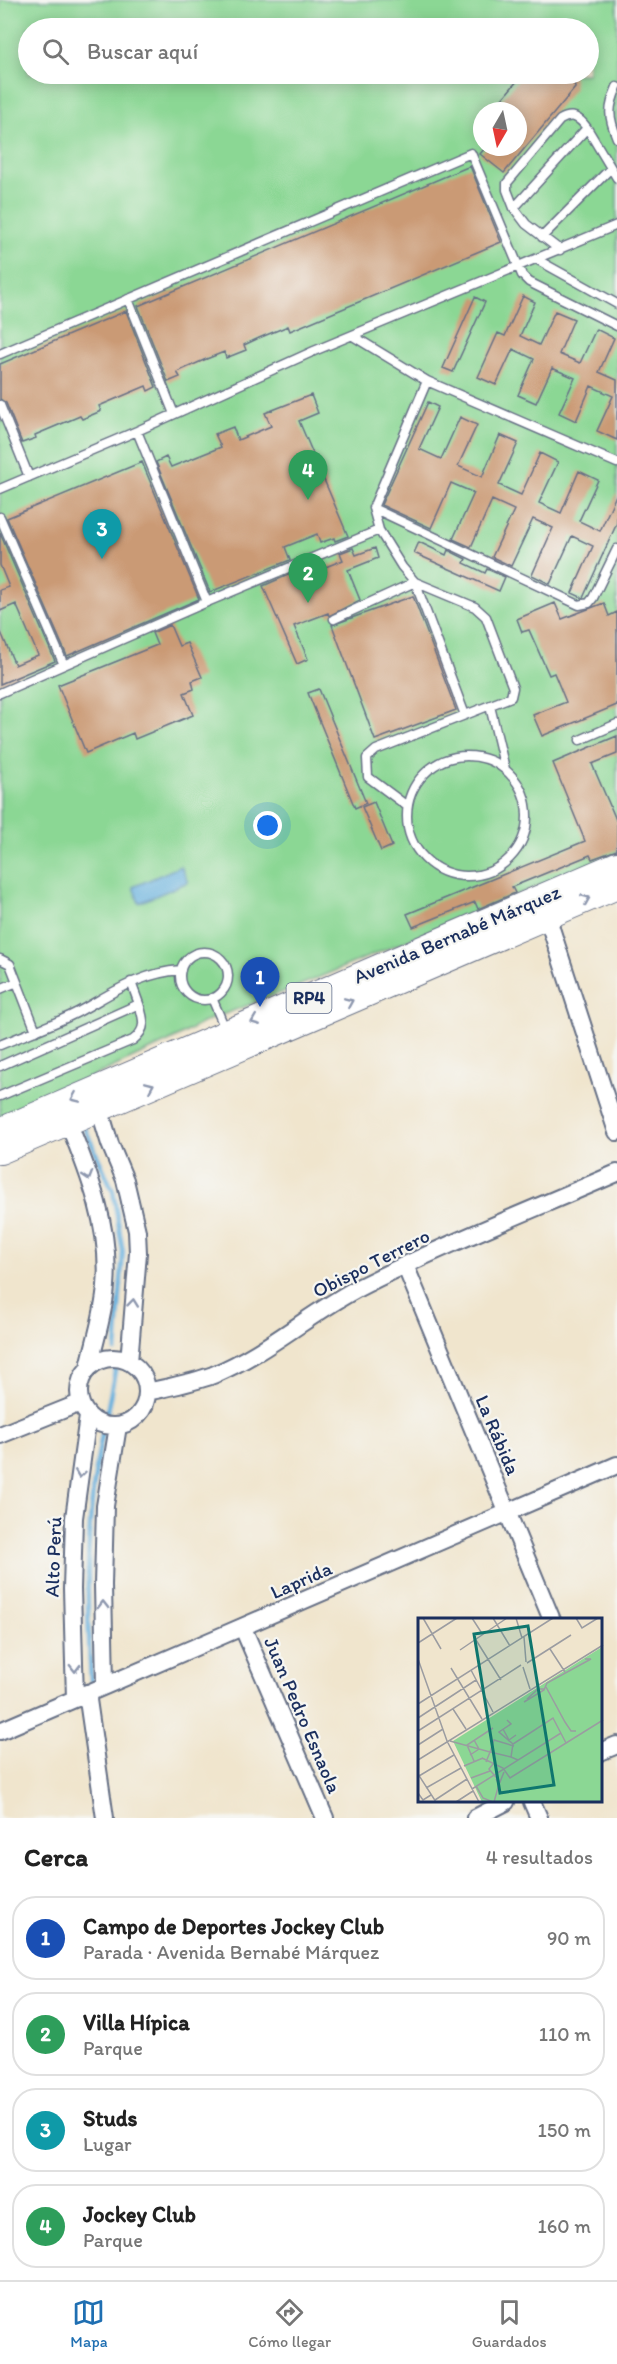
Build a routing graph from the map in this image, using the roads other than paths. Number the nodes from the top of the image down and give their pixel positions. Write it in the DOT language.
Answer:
graph roads {
  1 [pos="617,87"];
  2 [pos="587,128"];
  3 [pos="617,138"];
  4 [pos="611,168"];
  5 [pos="617,178"];
  6 [pos="514,208"];
  7 [pos="617,225"];
  8 [pos="542,237"];
  9 [pos="560,250"];
  10 [pos="536,259"];
  11 [pos="519,266"];
  12 [pos="128,298"];
  13 [pos="617,304"];
  14 [pos="617,326"];
  15 [pos="353,336"];
  16 [pos="0,354"];
  17 [pos="427,381"];
  18 [pos="0,405"];
  19 [pos="174,414"];
  20 [pos="137,431"];
  21 [pos="617,463"];
  22 [pos="29,477"];
  23 [pos="0,489"];
  24 [pos="373,508"];
  25 [pos="0,517"];
  26 [pos="379,530"];
  27 [pos="617,549"];
  28 [pos="415,582"];
  29 [pos="207,602"];
  30 [pos="334,619"];
  31 [pos="64,665"];
  32 [pos="0,693"];
  33 [pos="490,706"];
  34 [pos="465,715"];
  35 [pos="617,724"];
  36 [pos="580,740"];
  37 [pos="505,769"];
  38 [pos="407,806"];
  39 [pos="617,865"];
  40 [pos="617,886"];
  41 [pos="547,916"];
  42 [pos="0,959"];
  43 [pos="181,970"];
  44 [pos="17,982"];
  45 [pos="131,982"];
  46 [pos="0,988"];
  47 [pos="212,998"];
  48 [pos="139,1004"];
  49 [pos="36,1031"];
  50 [pos="230,1042"];
  51 [pos="0,1045"];
  52 [pos="0,1066"];
  53 [pos="0,1096"];
  54 [pos="99,1108"];
  55 [pos="68,1122"];
  56 [pos="0,1131"];
  57 [pos="617,1132"];
  58 [pos="0,1151"];
  59 [pos="617,1173"];
  60 [pos="405,1265"];
  61 [pos="129,1362"];
  62 [pos="89,1367"];
  63 [pos="147,1392"];
  64 [pos="84,1409"];
  65 [pos="118,1426"];
  66 [pos="0,1435"];
  67 [pos="617,1465"];
  68 [pos="507,1513"];
  69 [pos="551,1618"];
  70 [pos="243,1628"];
  71 [pos="105,1685"];
  72 [pos="81,1696"];
  73 [pos="0,1731"];
  74 [pos="504,1803"];
  75 [pos="532,1803"];
  76 [pos="105,1818"];
  77 [pos="325,1818"];
  78 [pos="475,1818"];
  79 [pos="539,1818"];
  1 -- 3 [label="lane"];
  2 -- 4 [label="lane"];
  2 -- 6 [label="lane"];
  2 -- 6 [label="lane"];
  4 -- 5 [label="lane"];
  4 -- 8 [label="lane"];
  6 -- 8 [label="lane"];
  7 -- 9 [label="lane"];
  8 -- 9 [label="lane"];
  9 -- 10 [label="lane"];
  10 -- 11 [label="lane"];
  10 -- 13 [label="lane"];
  11 -- 12 [label="lane"];
  11 -- 14 [label="lane"];
  11 -- 15 [label="lane"];
  12 -- 16 [label="lane"];
  12 -- 19 [label="lane"];
  15 -- 17 [label="lane"];
  15 -- 19 [label="lane"];
  17 -- 21 [label="lane"];
  17 -- 24 [label="lane"];
  18 -- 22 [label="lane"];
  19 -- 20 [label="lane"];
  20 -- 22 [label="lane"];
  20 -- 29 [label="lane"];
  22 -- 23 [label="lane"];
  24 -- 26 [label="lane"];
  24 -- 27 [label="lane"];
  25 -- 31 [label="lane"];
  26 -- 28 [label="lane"];
  26 -- 29 [label="lane"];
  28 -- 30 [label="lane"];
  28 -- 33 [label="lane"];
  28 -- 34 [label="lane"];
  29 -- 31 [label="lane"];
  31 -- 32 [label="lane"];
  33 -- 34 [label="lane"];
  33 -- 37 [label="lane"];
  34 -- 38 [label="lane"];
  35 -- 36 [label="lane"];
  37 -- 38 [label="lane"];
  37 -- 38 [label="lane"];
  39 -- 50 [label="main road, Avenida Bernabé Márquez / RP4, one-way"];
  41 -- 40 [label="main road, Avenida Bernabé Márquez / RP4, one-way"];
  50 -- 41 [label="main road, Avenida Bernabé Márquez / RP4, one-way"];
  41 -- 57 [label="street"];
  42 -- 44 [label="lane"];
  43 -- 45 [label="lane"];
  43 -- 47 [label="lane"];
  43 -- 47 [label="lane"];
  44 -- 46 [label="lane"];
  44 -- 49 [label="lane"];
  45 -- 48 [label="lane"];
  45 -- 49 [label="lane"];
  47 -- 50 [label="lane"];
  48 -- 52 [label="lane"];
  48 -- 53 [label="lane"];
  49 -- 51 [label="lane"];
  54 -- 50 [label="main road, Avenida Bernabé Márquez / RP4, one-way"];
  50 -- 56 [label="main road, Avenida Bernabé Márquez / RP4, one-way"];
  54 -- 55 [label="main road, Avenida Bernabé Márquez / RP4"];
  61 -- 54 [label="street, one-way"];
  55 -- 58 [label="main road, Avenida Bernabé Márquez / RP4"];
  55 -- 62 [label="street, one-way"];
  59 -- 60 [label="street, Obispo Terrero"];
  60 -- 63 [label="street, Obispo Terrero"];
  60 -- 68 [label="street, La Rábida"];
  61 -- 62 [label="street"];
  61 -- 63 [label="street"];
  62 -- 64 [label="street"];
  63 -- 65 [label="street"];
  64 -- 65 [label="street"];
  64 -- 66 [label="street"];
  64 -- 72 [label="street, Alto Perú, one-way"];
  71 -- 65 [label="street, one-way"];
  67 -- 68 [label="street, Laprida"];
  68 -- 69 [label="street, La Rábida"];
  68 -- 70 [label="street, Laprida"];
  70 -- 71 [label="street, Laprida"];
  70 -- 77 [label="street, Juan Pedro Esnaola"];
  71 -- 72 [label="street, Laprida"];
  72 -- 73 [label="street, Laprida"];
  72 -- 76 [label="street, Alto Perú"];
  74 -- 78 [label="street"];
  75 -- 79 [label="street"];
}
